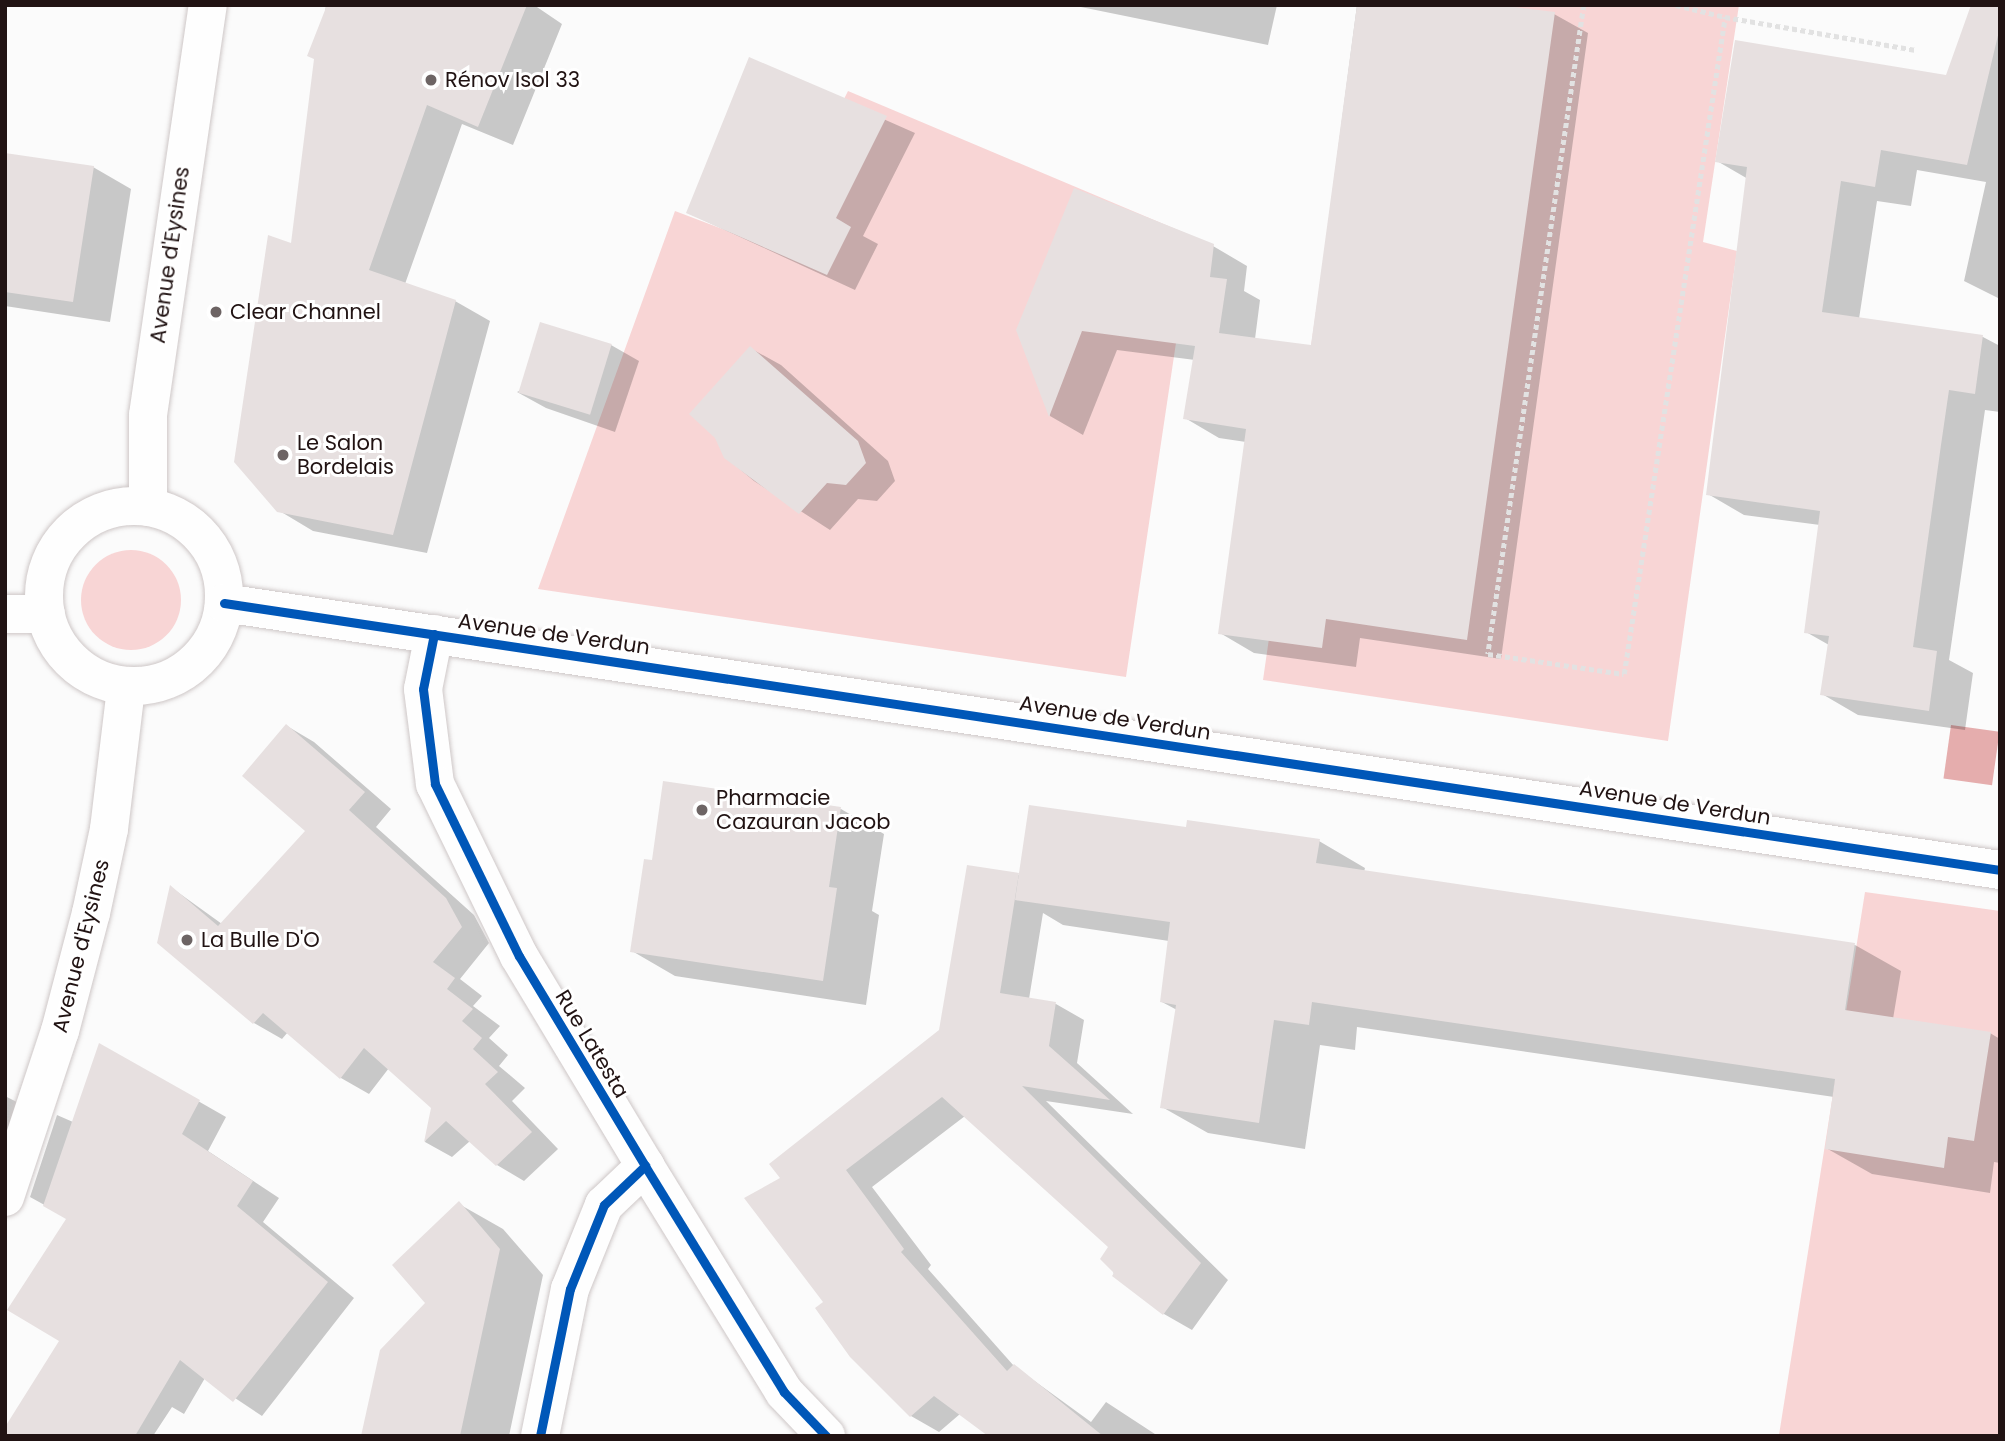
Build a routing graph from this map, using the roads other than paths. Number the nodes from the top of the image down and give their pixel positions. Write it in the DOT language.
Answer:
graph roads {
  1 [pos="208,5"];
  2 [pos="148,507"];
  3 [pos="224,603"];
  4 [pos="5,614"];
  5 [pos="46,614"];
  6 [pos="434,634"];
  7 [pos="126,688"];
  8 [pos="2000,870"];
  9 [pos="645,1167"];
  10 [pos="5,1197"];
  11 [pos="540,1436"];
  12 [pos="826,1436"];
  1 -- 2 [label="street, Avenue d'Eysines"];
  2 -- 3 [label="street"];
  2 -- 5 [label="street"];
  3 -- 6 [label="street, Avenue de Verdun"];
  3 -- 7 [label="street"];
  4 -- 5 [label="street"];
  5 -- 7 [label="street"];
  6 -- 8 [label="street, Avenue de Verdun"];
  6 -- 9 [label="street, Rue Latesta"];
  7 -- 10 [label="street, Avenue d'Eysines"];
  9 -- 11 [label="street"];
  9 -- 12 [label="street, Rue Latesta"];
}
